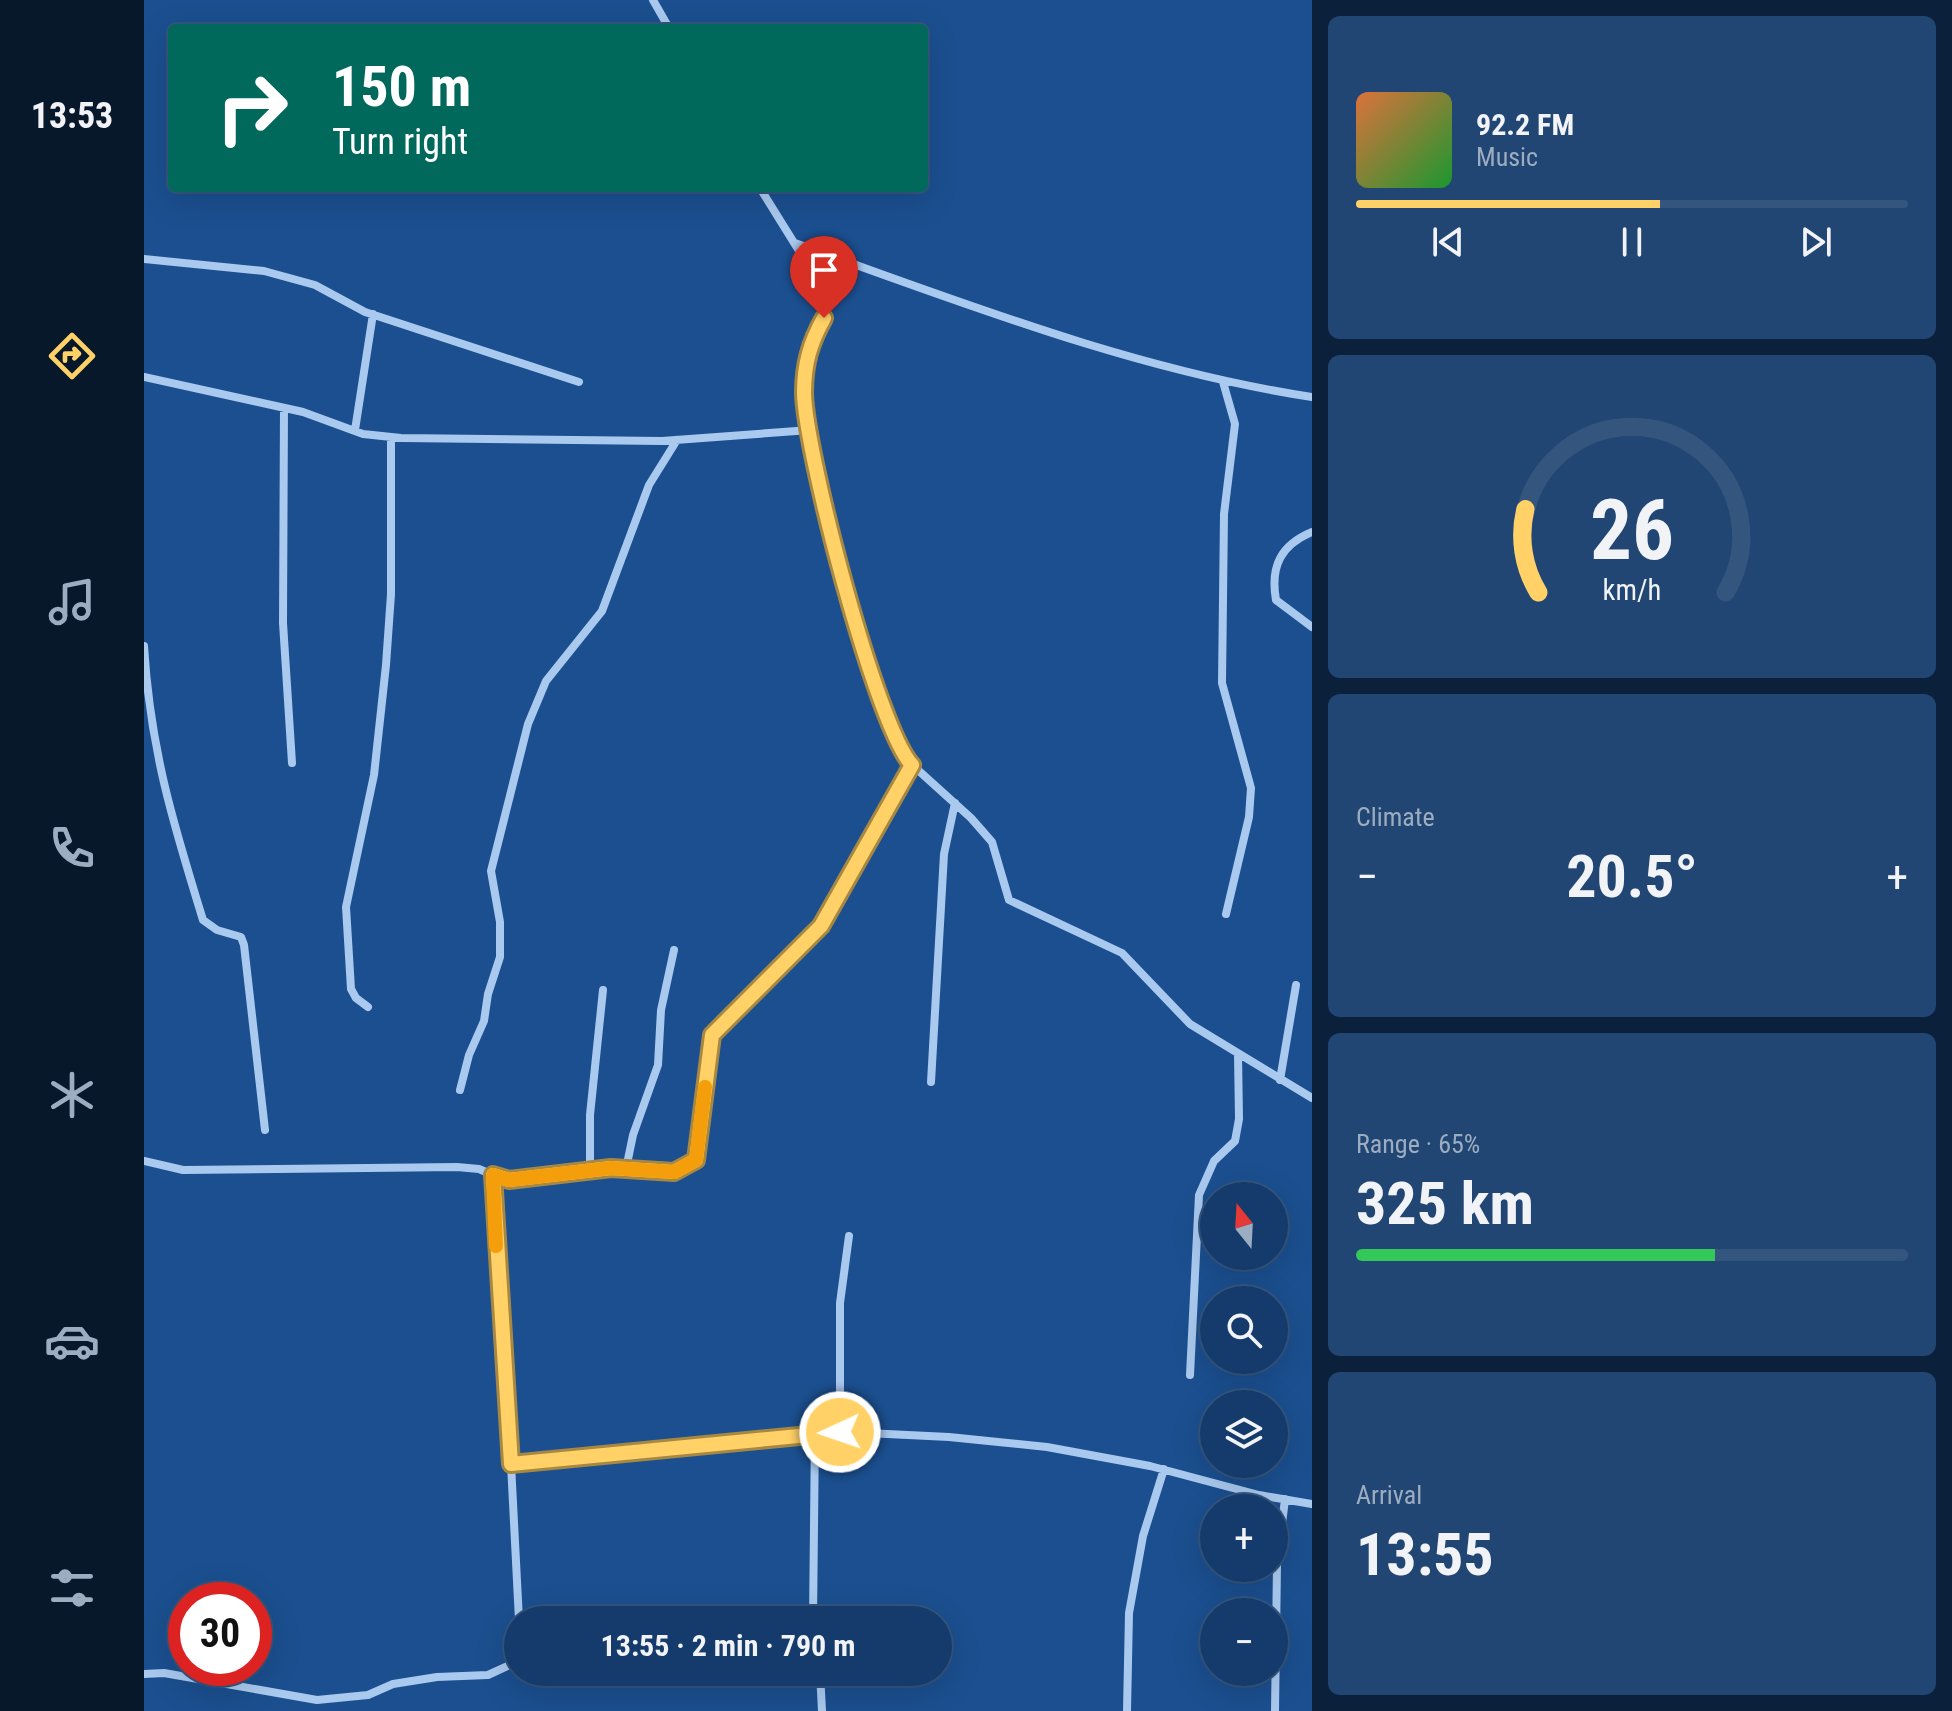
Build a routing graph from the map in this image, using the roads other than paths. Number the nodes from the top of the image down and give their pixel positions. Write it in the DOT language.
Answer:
graph roads {
  1 [pos="653,0"];
  2 [pos="667,24"];
  3 [pos="763,192"];
  4 [pos="795,242"];
  5 [pos="144,259"];
  6 [pos="373,314"];
  7 [pos="144,377"];
  8 [pos="579,382"];
  9 [pos="1223,382"];
  10 [pos="1312,397"];
  11 [pos="284,408"];
  12 [pos="355,430"];
  13 [pos="810,430"];
  14 [pos="391,437"];
  15 [pos="677,440"];
  16 [pos="1312,532"];
  17 [pos="1312,627"];
  18 [pos="144,646"];
  19 [pos="292,763"];
  20 [pos="912,765"];
  21 [pos="955,803"];
  22 [pos="1226,914"];
  23 [pos="674,950"];
  24 [pos="1296,985"];
  25 [pos="603,990"];
  26 [pos="368,1007"];
  27 [pos="1238,1054"];
  28 [pos="1280,1080"];
  29 [pos="931,1082"];
  30 [pos="460,1090"];
  31 [pos="1312,1098"];
  32 [pos="265,1130"];
  33 [pos="144,1161"];
  34 [pos="590,1169"];
  35 [pos="626,1169"];
  36 [pos="493,1175"];
  37 [pos="849,1236"];
  38 [pos="1190,1375"];
  39 [pos="815,1432"];
  40 [pos="840,1432"];
  41 [pos="511,1464"];
  42 [pos="1164,1469"];
  43 [pos="1265,1494"];
  44 [pos="1288,1500"];
  45 [pos="1312,1504"];
  46 [pos="1277,1582"];
  47 [pos="518,1606"];
  48 [pos="813,1606"];
  49 [pos="504,1668"];
  50 [pos="144,1674"];
  51 [pos="821,1686"];
  52 [pos="822,1711"];
  53 [pos="1127,1711"];
  54 [pos="1275,1711"];
  1 -- 2 [label="street"];
  3 -- 4 [label="street"];
  4 -- 9 [label="street"];
  4 -- 13 [label="street"];
  5 -- 6 [label="street"];
  6 -- 8 [label="street"];
  6 -- 12 [label="street"];
  7 -- 11 [label="street"];
  9 -- 10 [label="street"];
  9 -- 22 [label="street"];
  11 -- 12 [label="street"];
  11 -- 19 [label="street"];
  12 -- 14 [label="street"];
  13 -- 15 [label="street"];
  13 -- 20 [label="street"];
  14 -- 15 [label="street"];
  14 -- 26 [label="street"];
  15 -- 30 [label="street"];
  16 -- 17 [label="street"];
  18 -- 32 [label="street"];
  20 -- 21 [label="street"];
  20 -- 35 [label="street"];
  21 -- 27 [label="street"];
  21 -- 29 [label="street"];
  23 -- 35 [label="street"];
  24 -- 28 [label="street"];
  25 -- 34 [label="street"];
  27 -- 28 [label="street"];
  27 -- 38 [label="street"];
  28 -- 31 [label="street"];
  33 -- 36 [label="street"];
  34 -- 35 [label="street"];
  34 -- 36 [label="street"];
  36 -- 41 [label="street"];
  37 -- 40 [label="street"];
  39 -- 40 [label="street"];
  39 -- 41 [label="street"];
  39 -- 48 [label="street"];
  40 -- 42 [label="street"];
  41 -- 47 [label="street"];
  42 -- 43 [label="street"];
  42 -- 53 [label="street"];
  44 -- 45 [label="street"];
  46 -- 54 [label="street"];
  49 -- 50 [label="street"];
  51 -- 52 [label="street"];
}
